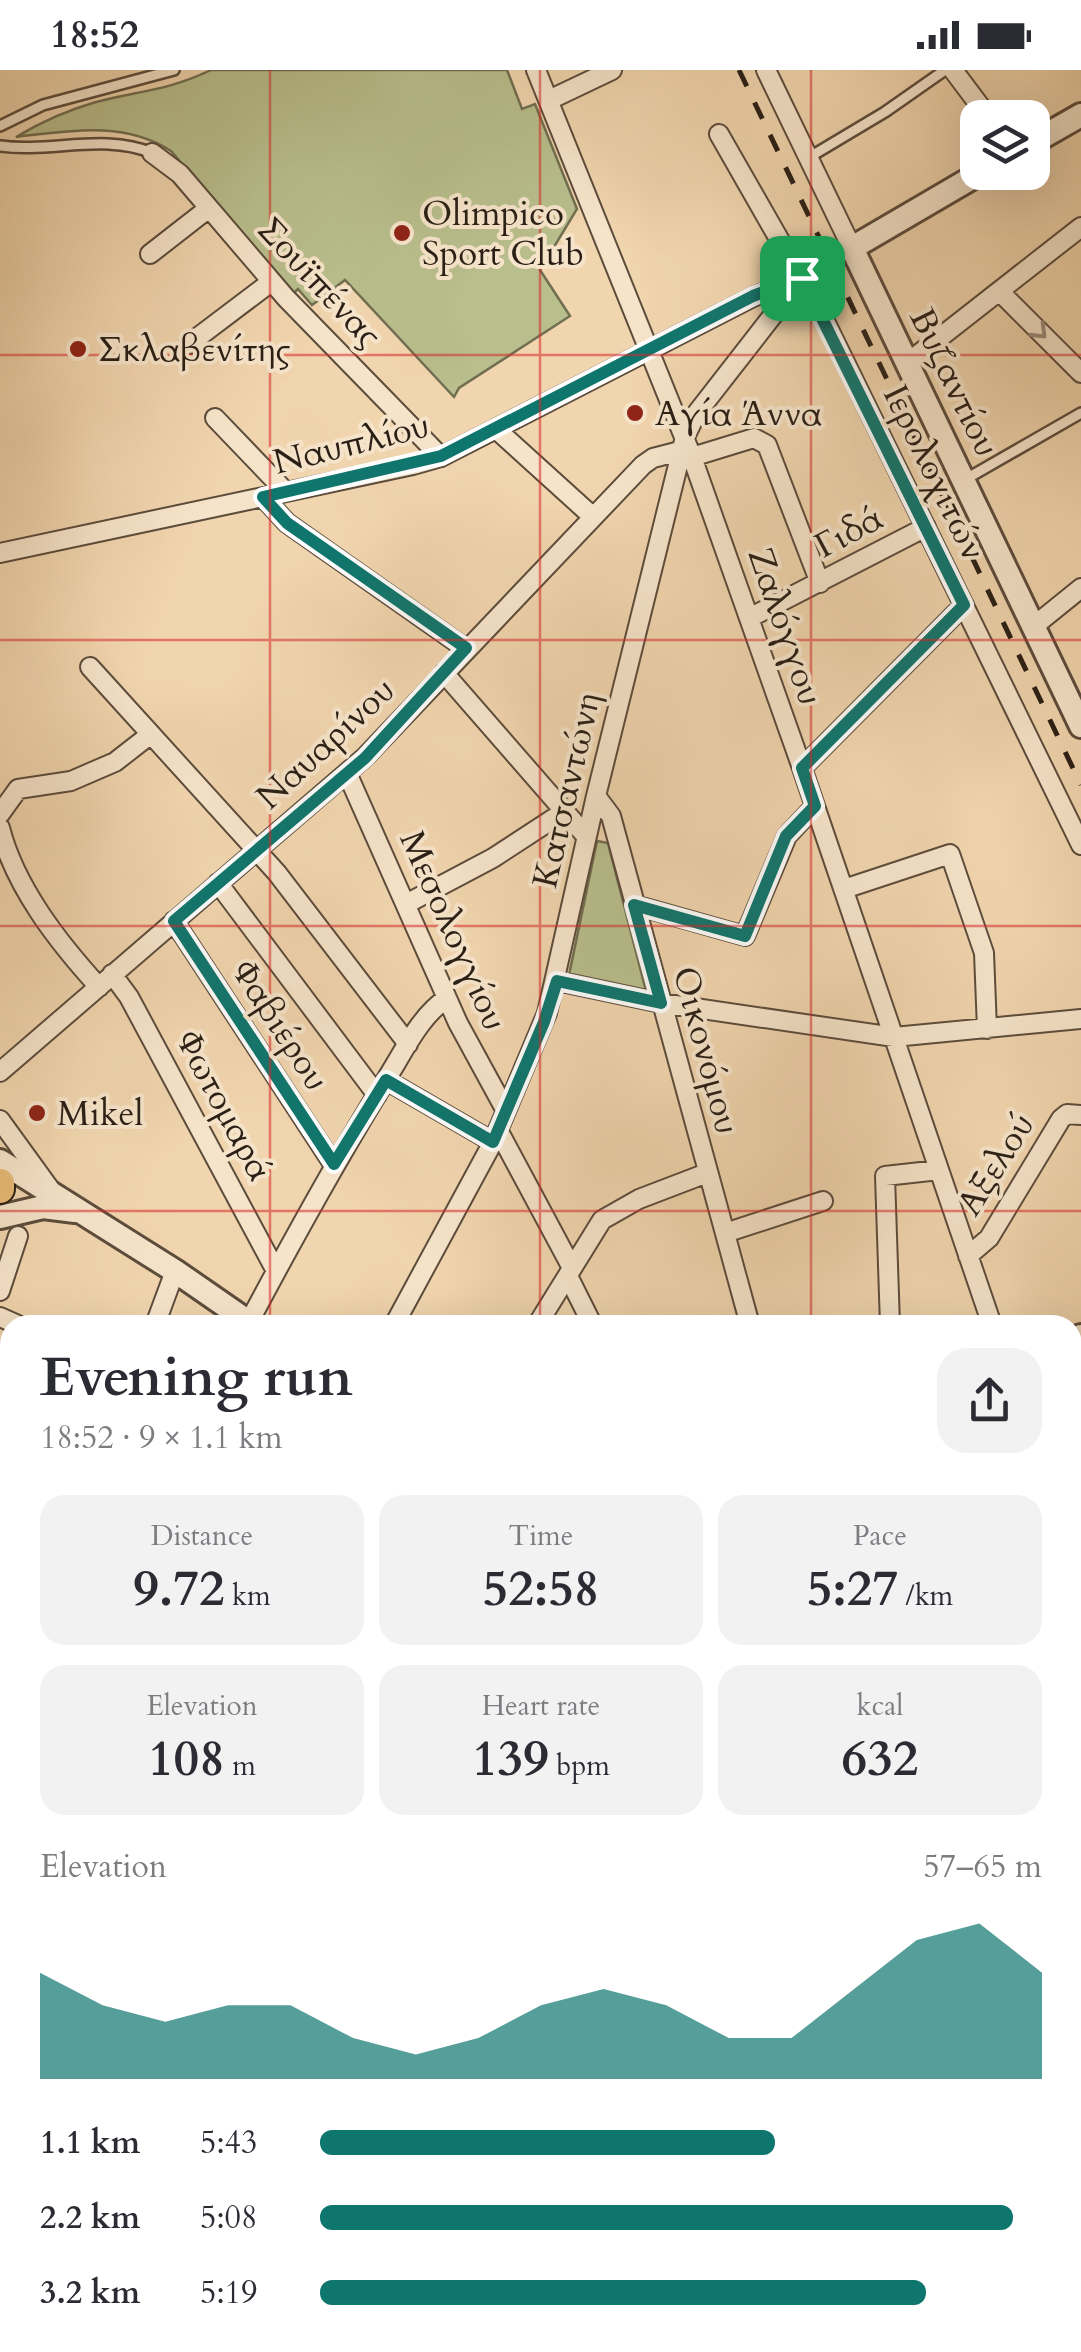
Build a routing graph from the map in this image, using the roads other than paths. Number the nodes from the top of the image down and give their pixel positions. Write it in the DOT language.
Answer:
graph roads {
  1 [pos="174,70"];
  2 [pos="536,70"];
  3 [pos="612,70"];
  4 [pos="767,70"];
  5 [pos="945,70"];
  6 [pos="953,70"];
  7 [pos="548,100"];
  8 [pos="976,100"];
  9 [pos="1081,115"];
  10 [pos="0,126"];
  11 [pos="1050,133"];
  12 [pos="719,134"];
  13 [pos="0,146"];
  14 [pos="152,153"];
  15 [pos="808,158"];
  16 [pos="960,185"];
  17 [pos="209,208"];
  18 [pos="1081,227"];
  19 [pos="852,248"];
  20 [pos="150,254"];
  21 [pos="802,278"];
  22 [pos="272,282"];
  23 [pos="1000,292"];
  24 [pos="190,344"];
  25 [pos="651,349"];
  26 [pos="906,364"];
  27 [pos="1079,367"];
  28 [pos="1081,413"];
  29 [pos="215,418"];
  30 [pos="496,429"];
  31 [pos="686,448"];
  32 [pos="441,456"];
  33 [pos="964,480"];
  34 [pos="286,492"];
  35 [pos="263,497"];
  36 [pos="592,516"];
  37 [pos="926,527"];
  38 [pos="0,552"];
  39 [pos="820,583"];
  40 [pos="1081,588"];
  41 [pos="964,605"];
  42 [pos="749,618"];
  43 [pos="1034,626"];
  44 [pos="466,648"];
  45 [pos="90,667"];
  46 [pos="444,672"];
  47 [pos="1078,710"];
  48 [pos="150,734"];
  49 [pos="802,768"];
  50 [pos="347,774"];
  51 [pos="596,796"];
  52 [pos="815,806"];
  53 [pos="565,811"];
  54 [pos="0,814"];
  55 [pos="0,830"];
  56 [pos="586,836"];
  57 [pos="1081,845"];
  58 [pos="256,851"];
  59 [pos="218,883"];
  60 [pos="844,889"];
  61 [pos="406,904"];
  62 [pos="634,905"];
  63 [pos="174,921"];
  64 [pos="105,981"];
  65 [pos="557,981"];
  66 [pos="447,998"];
  67 [pos="661,1003"];
  68 [pos="1081,1018"];
  69 [pos="987,1029"];
  70 [pos="894,1037"];
  71 [pos="408,1044"];
  72 [pos="0,1072"];
  73 [pos="381,1088"];
  74 [pos="506,1111"];
  75 [pos="1081,1115"];
  76 [pos="0,1120"];
  77 [pos="495,1136"];
  78 [pos="0,1161"];
  79 [pos="334,1164"];
  80 [pos="939,1170"];
  81 [pos="707,1173"];
  82 [pos="54,1193"];
  83 [pos="823,1202"];
  84 [pos="83,1212"];
  85 [pos="0,1216"];
  86 [pos="724,1232"];
  87 [pos="18,1236"];
  88 [pos="968,1256"];
  89 [pos="276,1271"];
  90 [pos="175,1272"];
  91 [pos="570,1272"];
  92 [pos="0,1291"];
  93 [pos="159,1315"];
  94 [pos="238,1315"];
  95 [pos="255,1315"];
  96 [pos="399,1315"];
  97 [pos="543,1315"];
  98 [pos="588,1315"];
  99 [pos="747,1315"];
  100 [pos="890,1315"];
  101 [pos="989,1315"];
  1 -- 10 [label="lane"];
  2 -- 7 [label="street, Ζαλόγγου"];
  3 -- 7 [label="street"];
  4 -- 15 [label="street, Βυζαντίου"];
  5 -- 15 [label="lane"];
  6 -- 8 [label="street"];
  7 -- 25 [label="street, Ζαλόγγου"];
  9 -- 11 [label="street"];
  12 -- 21 [label="street, Ιερολοχιτών"];
  13 -- 14 [label="lane"];
  14 -- 17 [label="street, Σουϊπένας"];
  15 -- 19 [label="street, Βυζαντίου"];
  16 -- 19 [label="street"];
  17 -- 20 [label="street"];
  17 -- 22 [label="street, Σουϊπένας"];
  18 -- 23 [label="street"];
  19 -- 26 [label="street, Βυζαντίου"];
  21 -- 25 [label="street, Ναυπλίου"];
  21 -- 31 [label="street, Κατσαντώνη"];
  21 -- 37 [label="street, Ιερολοχιτών"];
  22 -- 24 [label="street"];
  22 -- 32 [label="street, Σουϊπένας"];
  23 -- 26 [label="street"];
  23 -- 27 [label="street, one-way"];
  25 -- 30 [label="street, Ναυπλίου"];
  25 -- 31 [label="street, Ζαλόγγου"];
  26 -- 33 [label="street, Βυζαντίου"];
  28 -- 33 [label="lane"];
  29 -- 34 [label="street"];
  30 -- 32 [label="street, Ναυπλίου"];
  30 -- 36 [label="street"];
  31 -- 36 [label="street, Ναυαρίνου"];
  31 -- 39 [label="street, Ναυαρίνου"];
  31 -- 42 [label="street, Ζαλόγγου"];
  31 -- 51 [label="street, Κατσαντώνη"];
  32 -- 34 [label="street, Ναυπλίου"];
  33 -- 43 [label="street, Βυζαντίου"];
  34 -- 35 [label="street, Ναυπλίου"];
  35 -- 38 [label="street, Ναυπλίου"];
  35 -- 44 [label="street"];
  36 -- 44 [label="street, Ναυαρίνου"];
  37 -- 39 [label="street, Γιδά"];
  37 -- 41 [label="street, Ιερολοχιτών"];
  39 -- 42 [label="street, Γιδά"];
  40 -- 43 [label="street"];
  41 -- 49 [label="street"];
  41 -- 57 [label="street, Ιερολοχιτών"];
  42 -- 49 [label="street, Ζαλόγγου"];
  43 -- 47 [label="street, Βυζαντίου"];
  44 -- 46 [label="street, Ναυαρίνου"];
  45 -- 48 [label="street"];
  46 -- 50 [label="street, Ναυαρίνου"];
  46 -- 53 [label="street"];
  48 -- 54 [label="street"];
  48 -- 58 [label="street"];
  49 -- 52 [label="street, Ζαλόγγου"];
  50 -- 58 [label="street, Ναυαρίνου"];
  50 -- 61 [label="street, Μεσολογγίου"];
  51 -- 56 [label="street, Κατσαντώνη"];
  51 -- 62 [label="street, Οικονόμου"];
  52 -- 60 [label="street, Ζαλόγγου"];
  52 -- 62 [label="street"];
  53 -- 56 [label="street"];
  53 -- 61 [label="street"];
  55 -- 64 [label="street, Φωτομαρά"];
  56 -- 65 [label="street, Κατσαντώνη"];
  58 -- 59 [label="street, Ναυαρίνου"];
  58 -- 71 [label="street"];
  59 -- 63 [label="street, Ναυαρίνου"];
  59 -- 73 [label="street"];
  60 -- 69 [label="street"];
  60 -- 70 [label="street, Ζαλόγγου"];
  61 -- 66 [label="street, Μεσολογγίου"];
  62 -- 67 [label="street, Οικονόμου"];
  63 -- 64 [label="street, Ναυαρίνου"];
  63 -- 79 [label="street, Φαβιέρου"];
  64 -- 72 [label="street, Ναυαρίνου"];
  64 -- 89 [label="street, Φωτομαρά"];
  65 -- 67 [label="street, Μεσολογγίου"];
  65 -- 74 [label="street, Κατσαντώνη"];
  66 -- 71 [label="street"];
  66 -- 74 [label="street, Μεσολογγίου"];
  67 -- 70 [label="street, Μεσολογγίου"];
  67 -- 81 [label="street, Οικονόμου"];
  68 -- 69 [label="street, Μεσολογγίου"];
  69 -- 70 [label="street, Μεσολογγίου"];
  70 -- 80 [label="street, Ζαλόγγου"];
  71 -- 73 [label="street"];
  73 -- 77 [label="street"];
  73 -- 79 [label="street"];
  74 -- 77 [label="street, Κατσαντώνη"];
  75 -- 88 [label="street, Αξελού"];
  76 -- 82 [label="street"];
  77 -- 91 [label="street"];
  77 -- 96 [label="street, Κατσαντώνη"];
  78 -- 82 [label="street"];
  79 -- 89 [label="street"];
  80 -- 88 [label="street, Ζαλόγγου"];
  80 -- 100 [label="street"];
  81 -- 86 [label="street, Οικονόμου"];
  81 -- 91 [label="street"];
  82 -- 84 [label="street"];
  83 -- 86 [label="street"];
  84 -- 85 [label="street"];
  84 -- 90 [label="street"];
  86 -- 99 [label="street, Οικονόμου"];
  87 -- 92 [label="street"];
  88 -- 101 [label="street, Ζαλόγγου"];
  89 -- 95 [label="street"];
  90 -- 93 [label="street"];
  90 -- 94 [label="street"];
  91 -- 97 [label="street"];
  91 -- 98 [label="street"];
}
